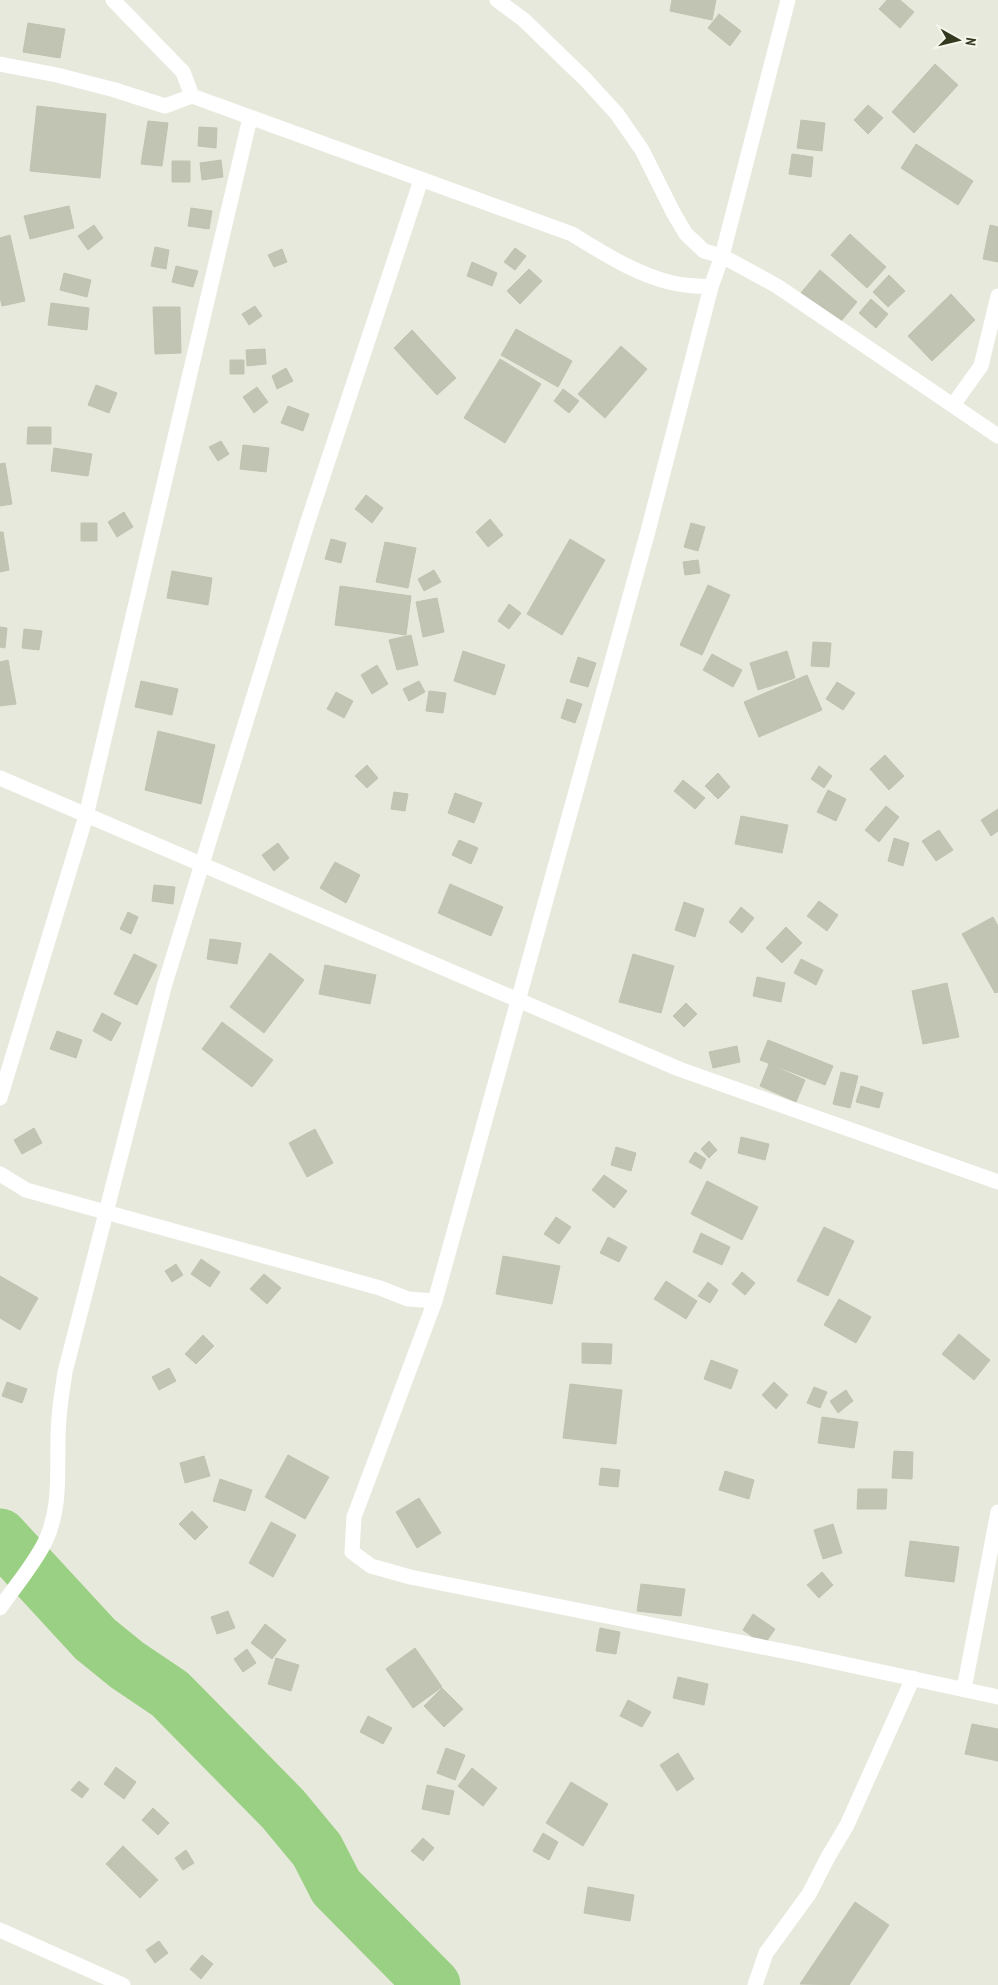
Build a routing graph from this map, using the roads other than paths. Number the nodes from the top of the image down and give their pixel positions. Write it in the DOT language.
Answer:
graph roads {
  1 [pos="113,0"];
  2 [pos="497,0"];
  3 [pos="788,0"];
  4 [pos="0,64"];
  5 [pos="192,96"];
  6 [pos="250,118"];
  7 [pos="421,180"];
  8 [pos="722,256"];
  9 [pos="711,287"];
  10 [pos="998,296"];
  11 [pos="953,405"];
  12 [pos="998,436"];
  13 [pos="0,778"];
  14 [pos="86,816"];
  15 [pos="201,866"];
  16 [pos="519,1000"];
  17 [pos="0,1098"];
  18 [pos="0,1174"];
  19 [pos="998,1182"];
  20 [pos="106,1211"];
  21 [pos="435,1301"];
  22 [pos="998,1512"];
  23 [pos="0,1608"];
  24 [pos="912,1678"];
  25 [pos="964,1689"];
  26 [pos="998,1697"];
  27 [pos="0,1930"];
  28 [pos="123,1985"];
  29 [pos="755,1985"];
  1 -- 5 [label="street"];
  2 -- 8 [label="street"];
  3 -- 8 [label="street"];
  4 -- 5 [label="street"];
  5 -- 6 [label="street"];
  6 -- 7 [label="street"];
  6 -- 14 [label="street"];
  7 -- 9 [label="street"];
  7 -- 15 [label="street"];
  8 -- 9 [label="street"];
  8 -- 11 [label="street"];
  9 -- 16 [label="street"];
  10 -- 11 [label="street"];
  11 -- 12 [label="street"];
  13 -- 14 [label="street"];
  14 -- 15 [label="street"];
  14 -- 17 [label="street"];
  15 -- 16 [label="street"];
  15 -- 20 [label="street"];
  16 -- 19 [label="street"];
  16 -- 21 [label="street"];
  18 -- 20 [label="street"];
  20 -- 21 [label="street"];
  20 -- 23 [label="street"];
  21 -- 24 [label="street"];
  22 -- 25 [label="street"];
  24 -- 25 [label="street"];
  24 -- 29 [label="street"];
  25 -- 26 [label="street"];
  27 -- 28 [label="street"];
}
